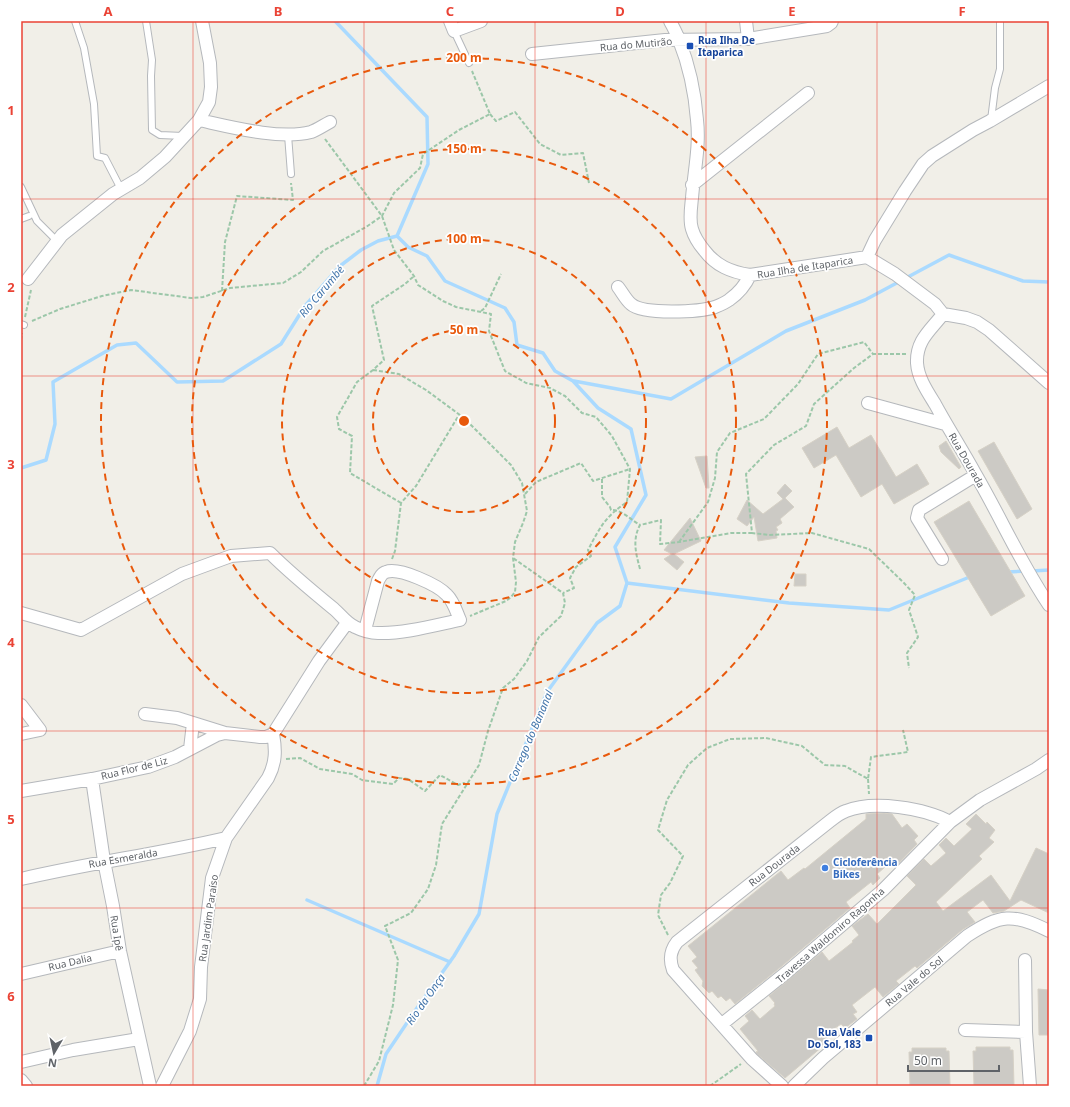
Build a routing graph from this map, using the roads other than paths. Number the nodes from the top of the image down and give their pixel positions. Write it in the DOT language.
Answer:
graph roads {
  1 [pos="75,21"];
  2 [pos="146,21"];
  3 [pos="202,21"];
  4 [pos="481,21"];
  5 [pos="670,21"];
  6 [pos="746,21"];
  7 [pos="832,21"];
  8 [pos="1000,21"];
  9 [pos="452,26"];
  10 [pos="748,39"];
  11 [pos="679,40"];
  12 [pos="532,54"];
  13 [pos="469,63"];
  14 [pos="1049,86"];
  15 [pos="808,92"];
  16 [pos="199,120"];
  17 [pos="990,121"];
  18 [pos="330,122"];
  19 [pos="288,135"];
  20 [pos="185,136"];
  21 [pos="291,174"];
  22 [pos="692,185"];
  23 [pos="21,187"];
  24 [pos="121,189"];
  25 [pos="29,216"];
  26 [pos="21,219"];
  27 [pos="57,241"];
  28 [pos="867,257"];
  29 [pos="32,274"];
  30 [pos="750,275"];
  31 [pos="618,287"];
  32 [pos="943,314"];
  33 [pos="1049,383"];
  34 [pos="868,404"];
  35 [pos="945,424"];
  36 [pos="976,475"];
  37 [pos="942,560"];
  38 [pos="1049,605"];
  39 [pos="21,613"];
  40 [pos="347,623"];
  41 [pos="365,630"];
  42 [pos="21,705"];
  43 [pos="145,714"];
  44 [pos="193,723"];
  45 [pos="225,733"];
  46 [pos="21,734"];
  47 [pos="270,736"];
  48 [pos="190,749"];
  49 [pos="1049,760"];
  50 [pos="92,779"];
  51 [pos="21,791"];
  52 [pos="950,822"];
  53 [pos="226,838"];
  54 [pos="104,862"];
  55 [pos="21,879"];
  56 [pos="1049,931"];
  57 [pos="120,951"];
  58 [pos="1025,960"];
  59 [pos="21,974"];
  60 [pos="722,1024"];
  61 [pos="965,1030"];
  62 [pos="1026,1032"];
  63 [pos="139,1039"];
  64 [pos="21,1062"];
  65 [pos="21,1080"];
  66 [pos="26,1086"];
  67 [pos="150,1086"];
  68 [pos="162,1086"];
  69 [pos="782,1086"];
  70 [pos="794,1086"];
  71 [pos="1030,1086"];
  1 -- 24 [label="lane"];
  2 -- 20 [label="lane"];
  3 -- 16 [label="street"];
  4 -- 9 [label="street"];
  5 -- 11 [label="street, Rua Ilha de Itaparica"];
  6 -- 10 [label="street"];
  7 -- 10 [label="street, Rua do Mutirão"];
  8 -- 17 [label="lane"];
  9 -- 13 [label="lane"];
  10 -- 11 [label="street, Rua do Mutirão"];
  11 -- 12 [label="street, Rua do Mutirão"];
  11 -- 22 [label="street, Rua Ilha de Itaparica"];
  14 -- 17 [label="street"];
  15 -- 22 [label="street"];
  16 -- 19 [label="street"];
  16 -- 20 [label="street"];
  17 -- 28 [label="street"];
  18 -- 19 [label="street"];
  19 -- 21 [label="lane"];
  20 -- 24 [label="street"];
  22 -- 30 [label="street, Rua Ilha de Itaparica"];
  23 -- 27 [label="lane"];
  24 -- 27 [label="street"];
  25 -- 26 [label="lane"];
  27 -- 29 [label="street"];
  28 -- 30 [label="street, Rua Ilha de Itaparica"];
  28 -- 32 [label="street, Rua Ilha de Itaparica"];
  30 -- 31 [label="street"];
  32 -- 33 [label="street"];
  32 -- 35 [label="street, Rua Dourada"];
  34 -- 35 [label="street"];
  35 -- 36 [label="street, Rua Dourada"];
  36 -- 37 [label="street"];
  36 -- 38 [label="street, Rua Dourada"];
  39 -- 40 [label="street"];
  40 -- 41 [label="street"];
  40 -- 47 [label="street"];
  41 -- 41 [label="street"];
  42 -- 46 [label="street"];
  43 -- 44 [label="street"];
  44 -- 45 [label="street"];
  44 -- 48 [label="street"];
  45 -- 47 [label="street, Rua Flor de Liz"];
  45 -- 48 [label="street, Rua Flor de Liz"];
  47 -- 53 [label="street, Rua Jardim Paraíso"];
  48 -- 50 [label="street, Rua Flor de Liz"];
  49 -- 52 [label="street"];
  50 -- 51 [label="street, Rua Flor de Liz"];
  50 -- 54 [label="street, Rua Ipê"];
  52 -- 60 [label="street, Travessa Waldomiro Ragonha"];
  52 -- 60 [label="street, Rua Dourada"];
  53 -- 54 [label="street, Rua Esmeralda"];
  53 -- 68 [label="street, Rua Jardim Paraíso"];
  54 -- 55 [label="street, Rua Esmeralda"];
  54 -- 57 [label="street, Rua Ipê"];
  56 -- 70 [label="street, Rua Vale do Sol"];
  57 -- 59 [label="street, Rua Dalia"];
  57 -- 63 [label="street, Rua Ipê"];
  58 -- 62 [label="street"];
  60 -- 69 [label="street"];
  61 -- 62 [label="street"];
  62 -- 71 [label="street"];
  63 -- 64 [label="street"];
  63 -- 67 [label="street, Rua Ipê"];
  65 -- 66 [label="street"];
}
